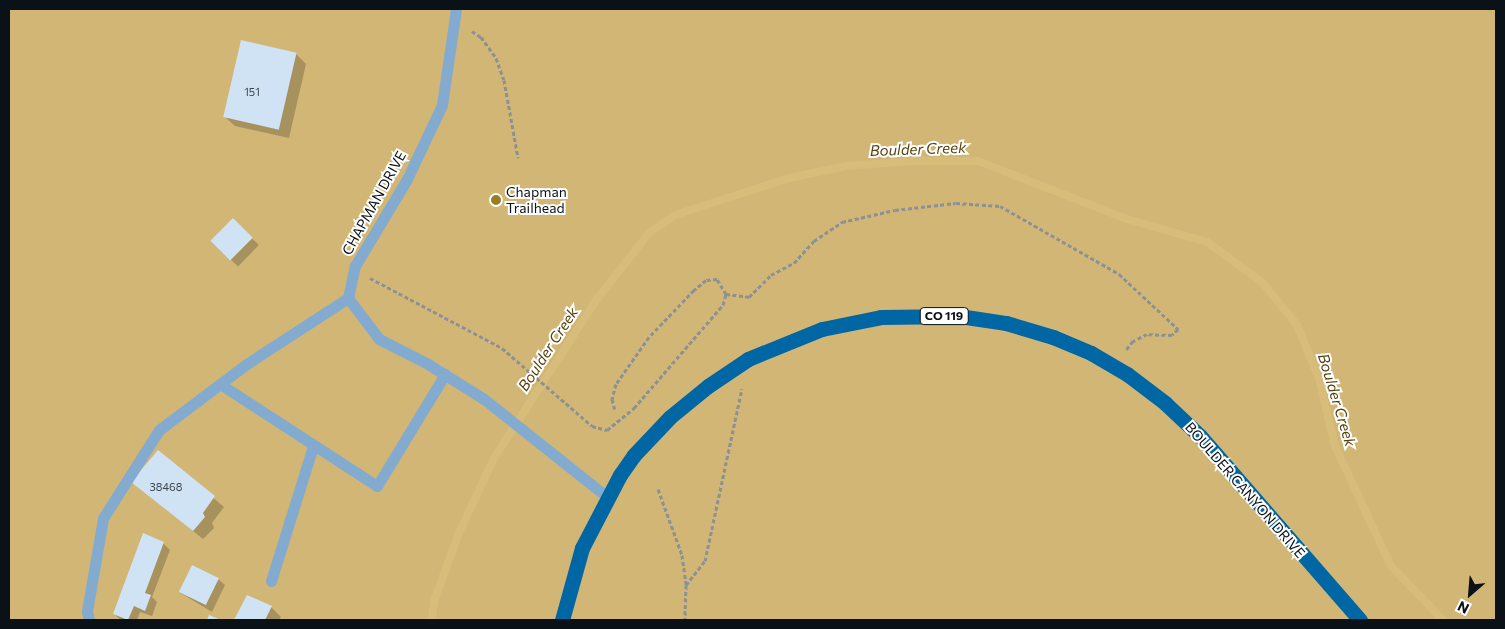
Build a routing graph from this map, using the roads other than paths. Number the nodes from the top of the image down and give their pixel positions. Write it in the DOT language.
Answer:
graph roads {
  1 [pos="455,15"];
  2 [pos="348,298"];
  3 [pos="445,374"];
  4 [pos="220,384"];
  5 [pos="313,446"];
  6 [pos="606,497"];
  7 [pos="271,581"];
  8 [pos="89,620"];
  9 [pos="562,620"];
  10 [pos="1360,620"];
  1 -- 2 [label="lane, CHAPMAN DRIVE"];
  2 -- 3 [label="lane"];
  2 -- 4 [label="lane"];
  3 -- 5 [label="lane"];
  3 -- 6 [label="lane"];
  4 -- 5 [label="lane"];
  4 -- 8 [label="lane"];
  5 -- 7 [label="lane"];
  6 -- 9 [label="main road, BOULDER CANYON DRIVE / CO 119"];
  6 -- 10 [label="main road, BOULDER CANYON DRIVE / CO 119"];
}
